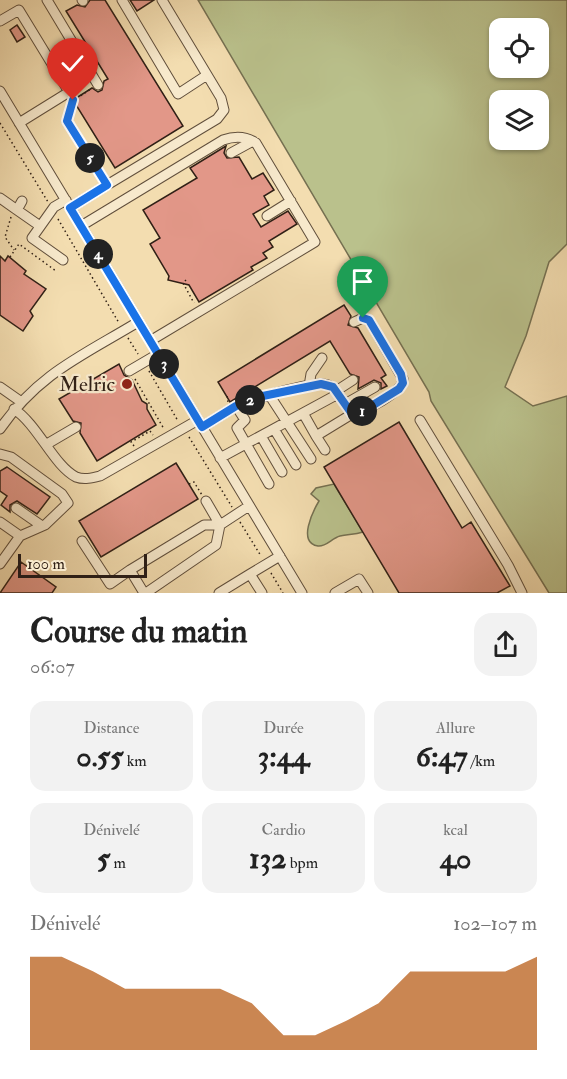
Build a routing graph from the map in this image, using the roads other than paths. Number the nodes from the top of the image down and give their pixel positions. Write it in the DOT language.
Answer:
graph roads {
  1 [pos="47,0"];
  2 [pos="122,0"];
  3 [pos="162,0"];
  4 [pos="0,21"];
  5 [pos="207,75"];
  6 [pos="98,85"];
  7 [pos="0,91"];
  8 [pos="67,121"];
  9 [pos="19,123"];
  10 [pos="253,141"];
  11 [pos="231,153"];
  12 [pos="107,185"];
  13 [pos="0,198"];
  14 [pos="291,201"];
  15 [pos="68,204"];
  16 [pos="267,216"];
  17 [pos="81,225"];
  18 [pos="40,226"];
  19 [pos="63,260"];
  20 [pos="138,322"];
  21 [pos="354,322"];
  22 [pos="150,341"];
  23 [pos="158,354"];
  24 [pos="322,358"];
  25 [pos="130,375"];
  26 [pos="353,380"];
  27 [pos="309,386"];
  28 [pos="0,387"];
  29 [pos="375,387"];
  30 [pos="337,392"];
  31 [pos="270,396"];
  32 [pos="232,404"];
  33 [pos="345,404"];
  34 [pos="17,405"];
  35 [pos="303,413"];
  36 [pos="352,414"];
  37 [pos="420,420"];
  38 [pos="286,422"];
  39 [pos="200,424"];
  40 [pos="76,427"];
  41 [pos="0,429"];
  42 [pos="274,429"];
  43 [pos="261,436"];
  44 [pos="316,436"];
  45 [pos="47,444"];
  46 [pos="245,444"];
  47 [pos="325,450"];
  48 [pos="0,454"];
  49 [pos="220,458"];
  50 [pos="311,459"];
  51 [pos="296,465"];
  52 [pos="282,472"];
  53 [pos="269,484"];
  54 [pos="204,499"];
  55 [pos="249,506"];
  56 [pos="16,508"];
  57 [pos="0,522"];
  58 [pos="220,525"];
  59 [pos="42,526"];
  60 [pos="20,536"];
  61 [pos="82,541"];
  62 [pos="280,556"];
  63 [pos="0,564"];
  64 [pos="130,570"];
  65 [pos="250,574"];
  66 [pos="145,593"];
  67 [pos="219,593"];
  68 [pos="262,593"];
  69 [pos="302,593"];
  70 [pos="335,593"];
  71 [pos="368,593"];
  72 [pos="522,593"];
  1 -- 6 [label="street"];
  2 -- 5 [label="street"];
  3 -- 5 [label="street"];
  4 -- 9 [label="street"];
  5 -- 12 [label="street"];
  7 -- 9 [label="street"];
  8 -- 12 [label="street"];
  9 -- 15 [label="street"];
  10 -- 11 [label="street"];
  10 -- 14 [label="street"];
  10 -- 17 [label="street"];
  12 -- 15 [label="street"];
  13 -- 18 [label="street"];
  14 -- 16 [label="street"];
  14 -- 22 [label="street"];
  15 -- 17 [label="street"];
  15 -- 18 [label="street"];
  17 -- 20 [label="street"];
  18 -- 19 [label="street"];
  20 -- 22 [label="street"];
  20 -- 34 [label="street"];
  21 -- 36 [label="street"];
  22 -- 23 [label="street"];
  23 -- 25 [label="street"];
  23 -- 39 [label="street"];
  24 -- 27 [label="street"];
  26 -- 30 [label="street"];
  27 -- 30 [label="street"];
  27 -- 31 [label="street"];
  28 -- 34 [label="street"];
  29 -- 33 [label="street"];
  30 -- 33 [label="street"];
  30 -- 35 [label="street"];
  31 -- 32 [label="street"];
  31 -- 38 [label="street"];
  32 -- 39 [label="street"];
  32 -- 46 [label="street"];
  33 -- 36 [label="street"];
  34 -- 41 [label="street"];
  34 -- 45 [label="street"];
  35 -- 38 [label="street"];
  35 -- 44 [label="street"];
  36 -- 44 [label="street"];
  37 -- 72 [label="street"];
  38 -- 42 [label="street"];
  38 -- 50 [label="street"];
  39 -- 45 [label="street"];
  39 -- 49 [label="street"];
  40 -- 45 [label="street"];
  42 -- 43 [label="street"];
  42 -- 51 [label="street"];
  43 -- 46 [label="street"];
  43 -- 52 [label="street"];
  44 -- 47 [label="street"];
  46 -- 49 [label="street"];
  46 -- 53 [label="street"];
  48 -- 59 [label="street"];
  49 -- 55 [label="street"];
  54 -- 58 [label="street"];
  55 -- 58 [label="street"];
  55 -- 62 [label="street"];
  56 -- 59 [label="street"];
  57 -- 60 [label="street"];
  58 -- 64 [label="street"];
  58 -- 66 [label="street"];
  59 -- 60 [label="street"];
  60 -- 63 [label="street"];
  61 -- 64 [label="street"];
  62 -- 65 [label="street"];
  62 -- 69 [label="street"];
  64 -- 66 [label="street"];
  65 -- 67 [label="street"];
  65 -- 68 [label="street"];
  70 -- 71 [label="street"];
}
